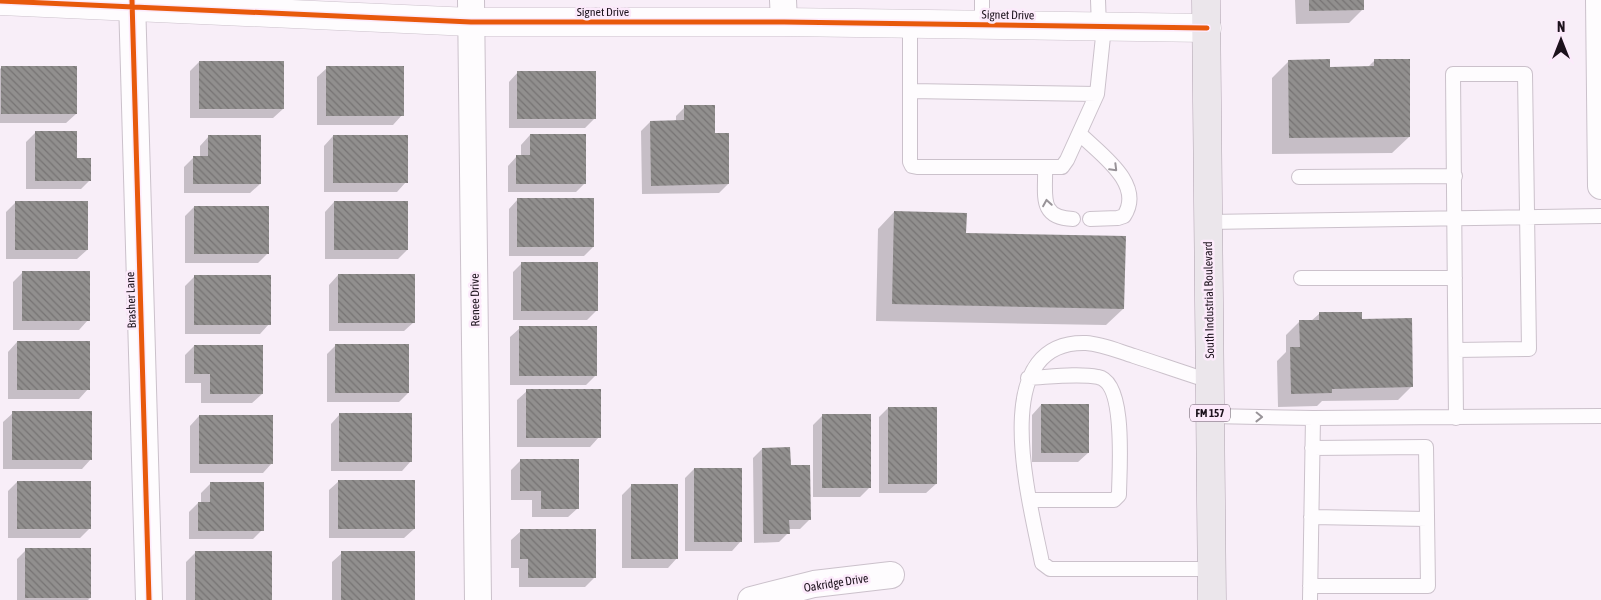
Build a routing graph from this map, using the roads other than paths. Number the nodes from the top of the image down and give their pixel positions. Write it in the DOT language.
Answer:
graph roads {
  1 [pos="1098,0"];
  2 [pos="1206,0"];
  3 [pos="1599,0"];
  4 [pos="0,1"];
  5 [pos="132,4"];
  6 [pos="471,11"];
  7 [pos="784,11"];
  8 [pos="982,12"];
  9 [pos="910,24"];
  10 [pos="1101,27"];
  11 [pos="1206,28"];
  12 [pos="910,91"];
  13 [pos="1097,94"];
  14 [pos="1080,134"];
  15 [pos="1045,168"];
  16 [pos="1454,176"];
  17 [pos="1299,177"];
  18 [pos="1601,186"];
  19 [pos="1601,216"];
  20 [pos="1529,217"];
  21 [pos="1455,218"];
  22 [pos="1073,220"];
  23 [pos="1090,220"];
  24 [pos="1208,222"];
  25 [pos="1301,278"];
  26 [pos="1455,278"];
  27 [pos="1456,350"];
  28 [pos="1028,378"];
  29 [pos="1210,381"];
  30 [pos="1210,416"];
  31 [pos="1601,416"];
  32 [pos="1312,418"];
  33 [pos="1456,418"];
  34 [pos="1312,448"];
  35 [pos="1030,500"];
  36 [pos="1311,518"];
  37 [pos="1427,519"];
  38 [pos="1212,569"];
  39 [pos="891,575"];
  40 [pos="1310,593"];
  41 [pos="149,600"];
  42 [pos="478,600"];
  43 [pos="752,600"];
  44 [pos="1212,600"];
  1 -- 10 [label="lane"];
  2 -- 11 [label="main road, South Industrial Boulevard / FM 157"];
  3 -- 18 [label="street"];
  4 -- 5 [label="street, Signet Drive"];
  5 -- 6 [label="street, Signet Drive"];
  5 -- 41 [label="street, Brasher Lane"];
  6 -- 7 [label="street, Signet Drive"];
  6 -- 42 [label="street, Renee Drive"];
  7 -- 9 [label="street, Signet Drive"];
  8 -- 9 [label="street, Signet Drive"];
  8 -- 10 [label="street, Signet Drive"];
  9 -- 12 [label="lane"];
  10 -- 11 [label="street, Signet Drive"];
  10 -- 13 [label="lane"];
  11 -- 24 [label="main road, South Industrial Boulevard / FM 157"];
  12 -- 13 [label="lane"];
  12 -- 15 [label="lane"];
  13 -- 14 [label="lane"];
  14 -- 15 [label="lane"];
  14 -- 23 [label="lane, one-way"];
  22 -- 15 [label="lane, one-way"];
  16 -- 17 [label="lane"];
  16 -- 20 [label="lane"];
  16 -- 21 [label="lane"];
  19 -- 20 [label="lane"];
  20 -- 21 [label="lane"];
  20 -- 27 [label="lane"];
  21 -- 24 [label="lane"];
  21 -- 26 [label="lane"];
  24 -- 29 [label="main road, South Industrial Boulevard / FM 157"];
  25 -- 26 [label="lane"];
  26 -- 27 [label="lane"];
  27 -- 33 [label="lane"];
  28 -- 29 [label="lane"];
  28 -- 35 [label="lane"];
  28 -- 35 [label="lane"];
  29 -- 30 [label="main road, South Industrial Boulevard / FM 157"];
  30 -- 32 [label="lane, one-way"];
  30 -- 38 [label="main road, South Industrial Boulevard / FM 157"];
  31 -- 33 [label="lane"];
  32 -- 33 [label="lane"];
  32 -- 34 [label="lane"];
  34 -- 36 [label="lane"];
  34 -- 37 [label="lane"];
  35 -- 38 [label="lane"];
  36 -- 37 [label="lane"];
  36 -- 40 [label="lane"];
  37 -- 40 [label="lane"];
  38 -- 44 [label="main road, South Industrial Boulevard / FM 157"];
  39 -- 43 [label="street, Oakridge Drive"];
}
